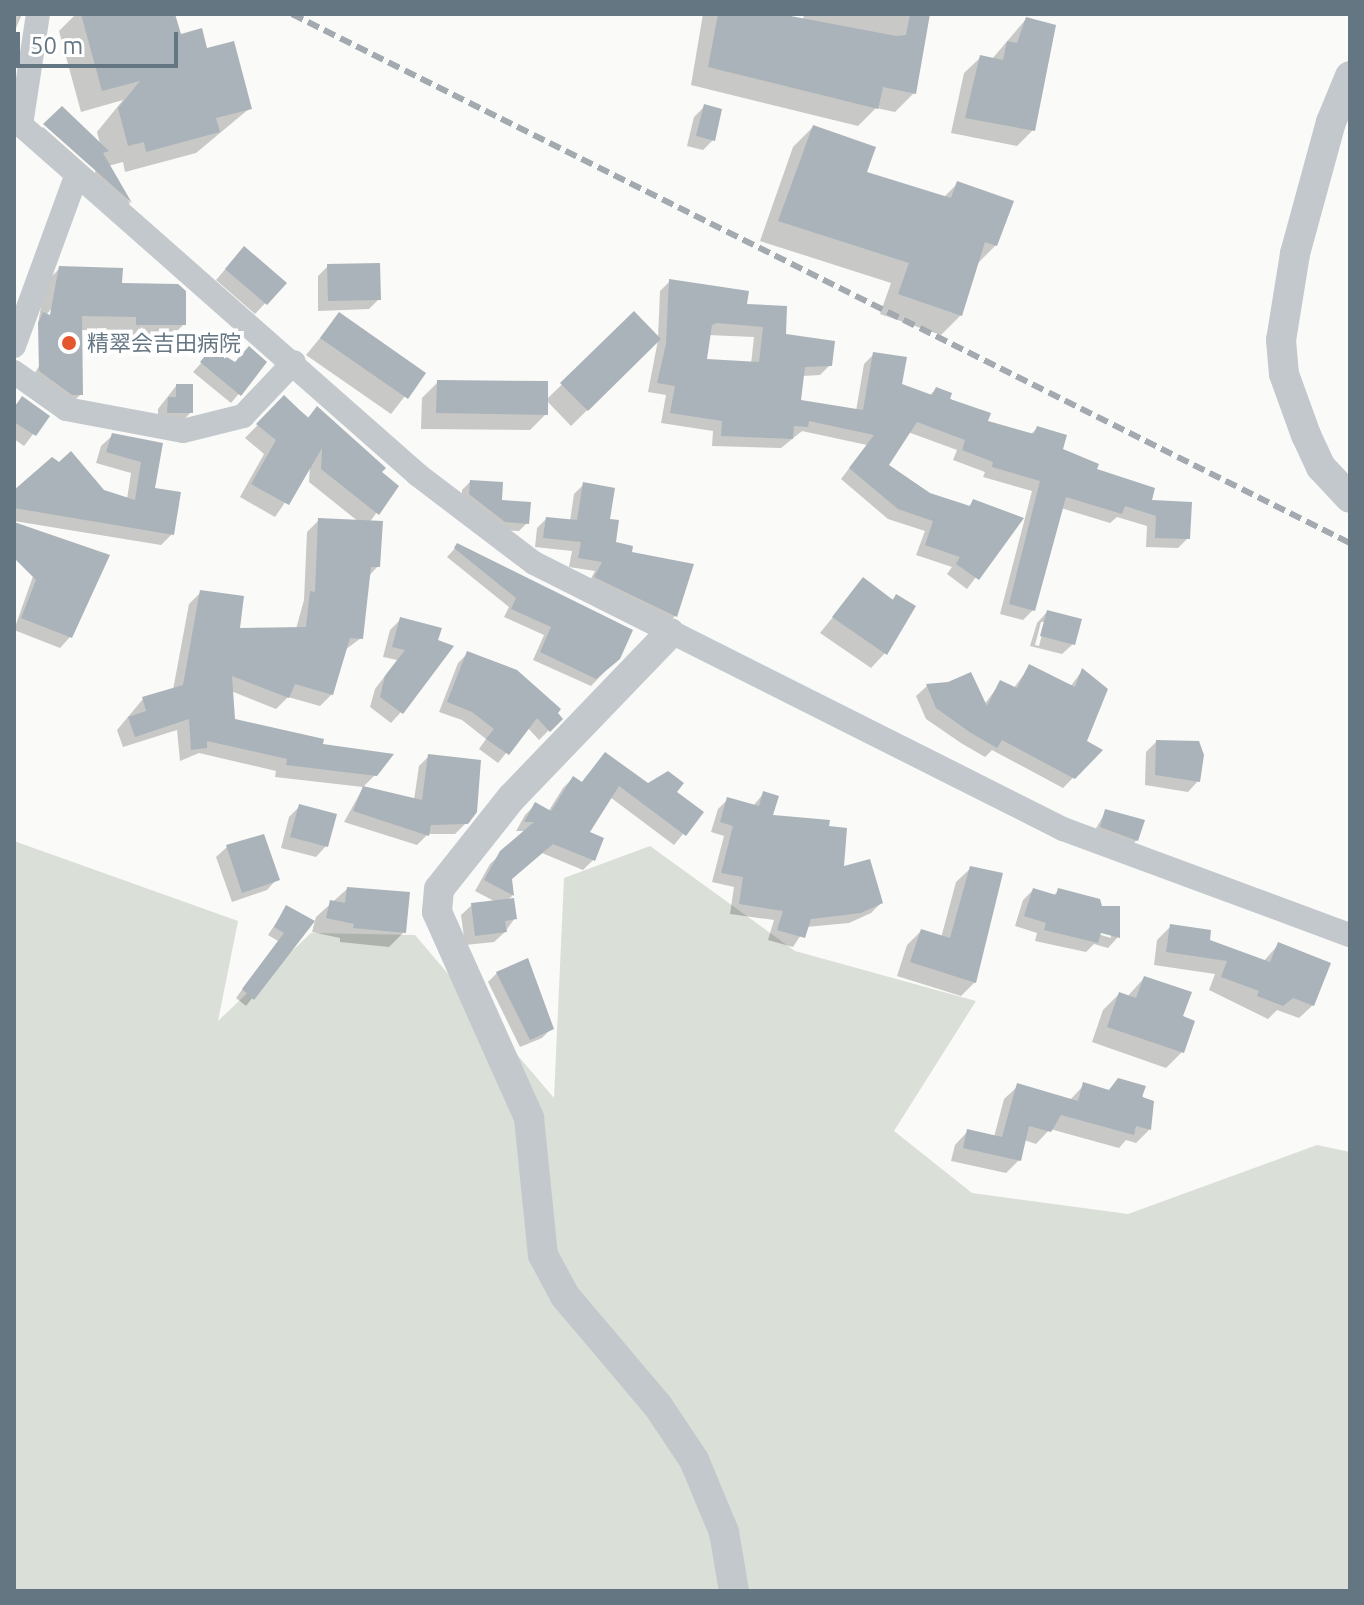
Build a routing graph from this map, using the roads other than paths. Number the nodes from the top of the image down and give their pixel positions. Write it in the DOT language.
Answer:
graph roads {
  1 [pos="38,14"];
  2 [pos="1350,76"];
  3 [pos="20,83"];
  4 [pos="17,125"];
  5 [pos="77,174"];
  6 [pos="14,346"];
  7 [pos="294,362"];
  8 [pos="17,379"];
  9 [pos="1350,498"];
  10 [pos="670,633"];
  11 [pos="1350,935"];
  12 [pos="734,1591"];
  1 -- 3 [label="street"];
  2 -- 9 [label="street"];
  3 -- 4 [label="street"];
  4 -- 5 [label="street"];
  5 -- 6 [label="street"];
  5 -- 7 [label="street"];
  7 -- 8 [label="street"];
  7 -- 10 [label="street"];
  10 -- 11 [label="street"];
  10 -- 12 [label="street"];
}
